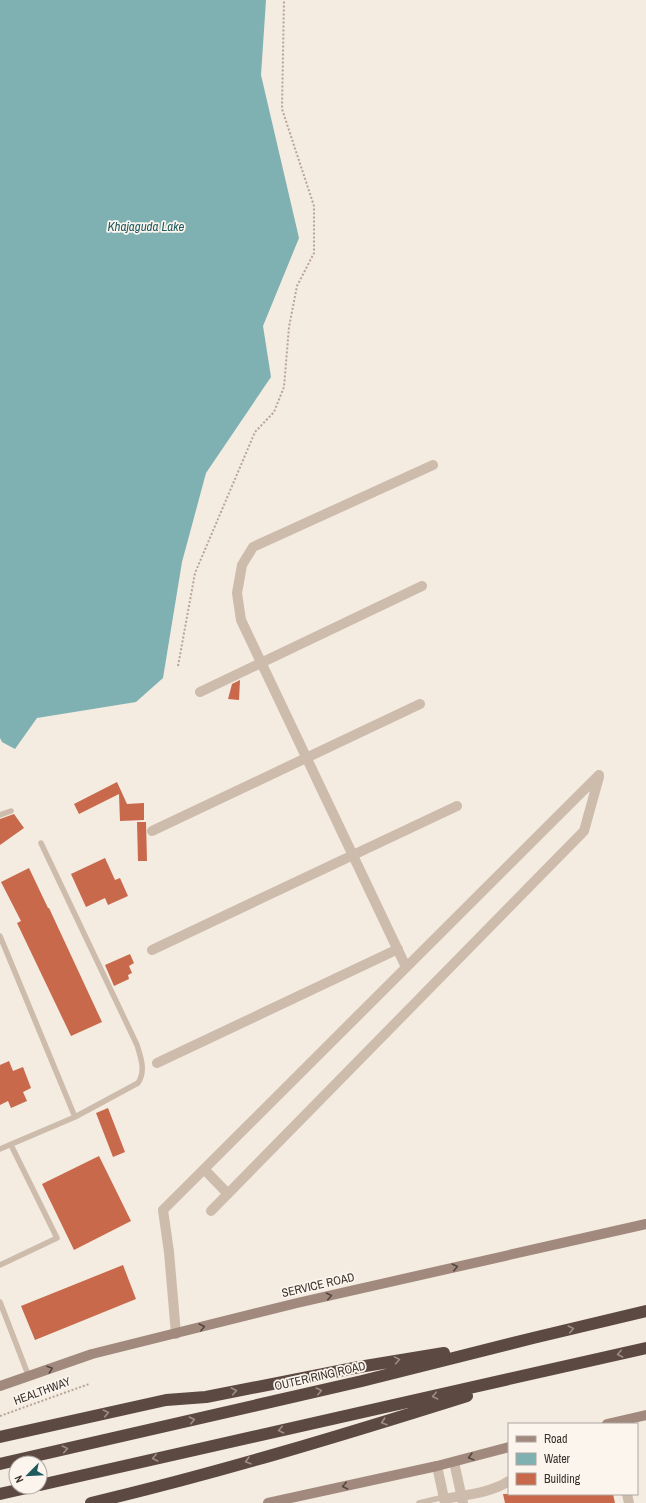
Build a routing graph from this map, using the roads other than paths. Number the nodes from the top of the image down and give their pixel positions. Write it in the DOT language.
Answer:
graph roads {
  1 [pos="433,465"];
  2 [pos="422,586"];
  3 [pos="261,663"];
  4 [pos="200,692"];
  5 [pos="420,704"];
  6 [pos="306,758"];
  7 [pos="457,806"];
  8 [pos="11,811"];
  9 [pos="0,815"];
  10 [pos="152,831"];
  11 [pos="41,843"];
  12 [pos="353,855"];
  13 [pos="0,936"];
  14 [pos="398,949"];
  15 [pos="152,950"];
  16 [pos="406,968"];
  17 [pos="157,1063"];
  18 [pos="75,1116"];
  19 [pos="11,1145"];
  20 [pos="0,1149"];
  21 [pos="204,1169"];
  22 [pos="228,1194"];
  23 [pos="211,1211"];
  24 [pos="646,1224"];
  25 [pos="0,1265"];
  26 [pos="0,1302"];
  27 [pos="646,1311"];
  28 [pos="176,1334"];
  29 [pos="533,1338"];
  30 [pos="646,1348"];
  31 [pos="541,1372"];
  32 [pos="29,1377"];
  33 [pos="0,1386"];
  34 [pos="646,1415"];
  35 [pos="611,1423"];
  36 [pos="0,1437"];
  37 [pos="508,1447"];
  38 [pos="454,1462"];
  39 [pos="0,1464"];
  40 [pos="437,1466"];
  41 [pos="508,1482"];
  42 [pos="48,1483"];
  43 [pos="462,1499"];
  44 [pos="444,1500"];
  45 [pos="287,1501"];
  46 [pos="91,1503"];
  47 [pos="268,1503"];
  48 [pos="419,1503"];
  1 -- 3 [label="street"];
  2 -- 3 [label="street"];
  3 -- 4 [label="street"];
  3 -- 6 [label="street"];
  5 -- 6 [label="street"];
  6 -- 10 [label="street"];
  6 -- 12 [label="street"];
  7 -- 12 [label="street"];
  8 -- 9 [label="lane"];
  11 -- 18 [label="lane"];
  12 -- 14 [label="street"];
  12 -- 15 [label="street"];
  13 -- 18 [label="lane"];
  14 -- 16 [label="street"];
  14 -- 17 [label="street"];
  16 -- 21 [label="street"];
  16 -- 22 [label="street"];
  18 -- 19 [label="lane"];
  19 -- 20 [label="lane"];
  19 -- 25 [label="lane"];
  21 -- 22 [label="street"];
  21 -- 28 [label="street"];
  22 -- 23 [label="street"];
  28 -- 24 [label="main road, SERVICE ROAD, one-way"];
  26 -- 32 [label="lane"];
  29 -- 27 [label="highway, OUTER RING ROAD, one-way"];
  32 -- 28 [label="main road, SERVICE ROAD, one-way"];
  36 -- 29 [label="highway, one-way"];
  39 -- 29 [label="highway, OUTER RING ROAD, one-way"];
  30 -- 31 [label="highway, one-way"];
  31 -- 42 [label="highway, one-way"];
  31 -- 46 [label="highway, one-way"];
  32 -- 33 [label="main road, SERVICE ROAD"];
  34 -- 35 [label="main road"];
  37 -- 38 [label="main road, one-way"];
  38 -- 40 [label="main road"];
  38 -- 43 [label="street"];
  40 -- 44 [label="street"];
  40 -- 45 [label="main road, one-way"];
  41 -- 43 [label="street"];
  43 -- 44 [label="street"];
  44 -- 48 [label="lane"];
  45 -- 47 [label="main road"];
}
